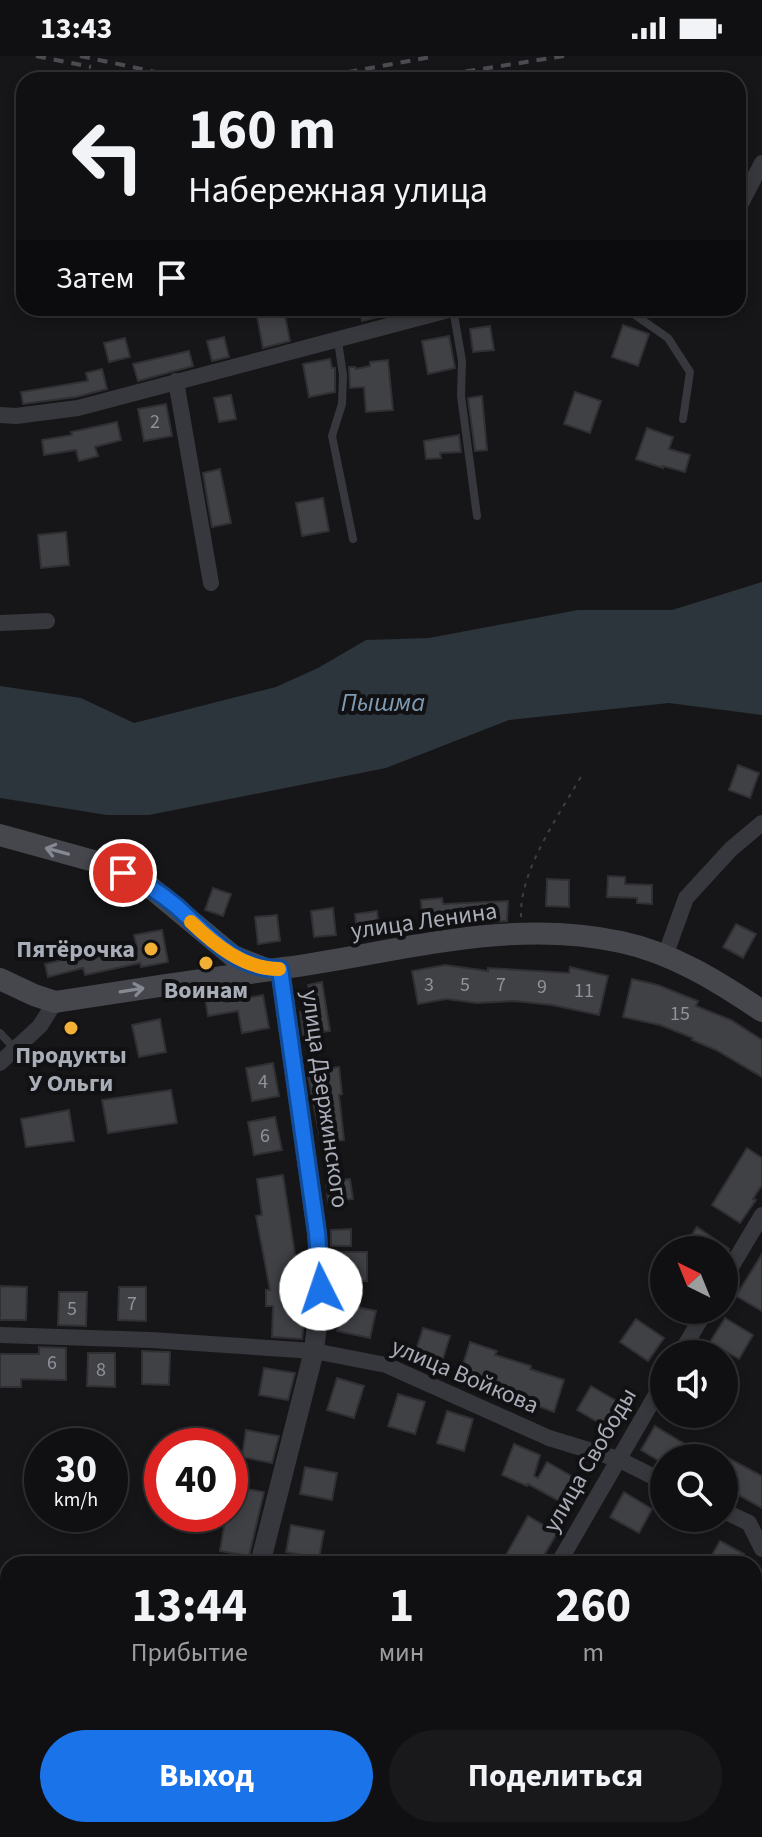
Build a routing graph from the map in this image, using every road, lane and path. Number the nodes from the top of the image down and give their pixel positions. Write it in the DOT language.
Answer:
graph roads {
  1 [pos="762,163"];
  2 [pos="746,194"];
  3 [pos="427,316"];
  4 [pos="456,316"];
  5 [pos="636,316"];
  6 [pos="338,341"];
  7 [pos="176,381"];
  8 [pos="0,415"];
  9 [pos="683,419"];
  10 [pos="477,516"];
  11 [pos="353,539"];
  12 [pos="211,583"];
  13 [pos="47,621"];
  14 [pos="0,623"];
  15 [pos="583,773"];
  16 [pos="762,823"];
  17 [pos="0,835"];
  18 [pos="521,935"];
  19 [pos="665,956"];
  20 [pos="274,969"];
  21 [pos="0,979"];
  22 [pos="55,1002"];
  23 [pos="762,1011"];
  24 [pos="0,1033"];
  25 [pos="14,1048"];
  26 [pos="0,1063"];
  27 [pos="762,1215"];
  28 [pos="738,1255"];
  29 [pos="0,1335"];
  30 [pos="314,1351"];
  31 [pos="650,1405"];
  32 [pos="618,1459"];
  33 [pos="650,1475"];
  34 [pos="738,1518"];
  35 [pos="762,1549"];
  36 [pos="262,1556"];
  37 [pos="563,1556"];
  1 -- 2 [label="street"];
  3 -- 6 [label="street"];
  4 -- 10 [label="lane"];
  5 -- 9 [label="lane"];
  6 -- 7 [label="street"];
  6 -- 11 [label="lane"];
  7 -- 8 [label="street"];
  7 -- 12 [label="street"];
  13 -- 14 [label="street"];
  15 -- 18 [label="path"];
  16 -- 19 [label="street"];
  20 -- 17 [label="main road, one-way"];
  18 -- 19 [label="main road, улица Ленина"];
  18 -- 20 [label="main road, улица Ленина"];
  19 -- 23 [label="main road, улица Ленина"];
  22 -- 20 [label="main road, улица Ленина, one-way"];
  20 -- 30 [label="street, улица Дзержинского"];
  21 -- 22 [label="main road"];
  22 -- 25 [label="street"];
  24 -- 25 [label="lane"];
  25 -- 26 [label="street"];
  27 -- 28 [label="street"];
  29 -- 30 [label="street, улица Войкова"];
  30 -- 32 [label="street, улица Войкова"];
  30 -- 36 [label="street, улица Дзержинского"];
  31 -- 32 [label="street, улица Свободы"];
  32 -- 33 [label="street, улица Войкова"];
  32 -- 37 [label="street, улица Свободы"];
  34 -- 35 [label="street"];
}
